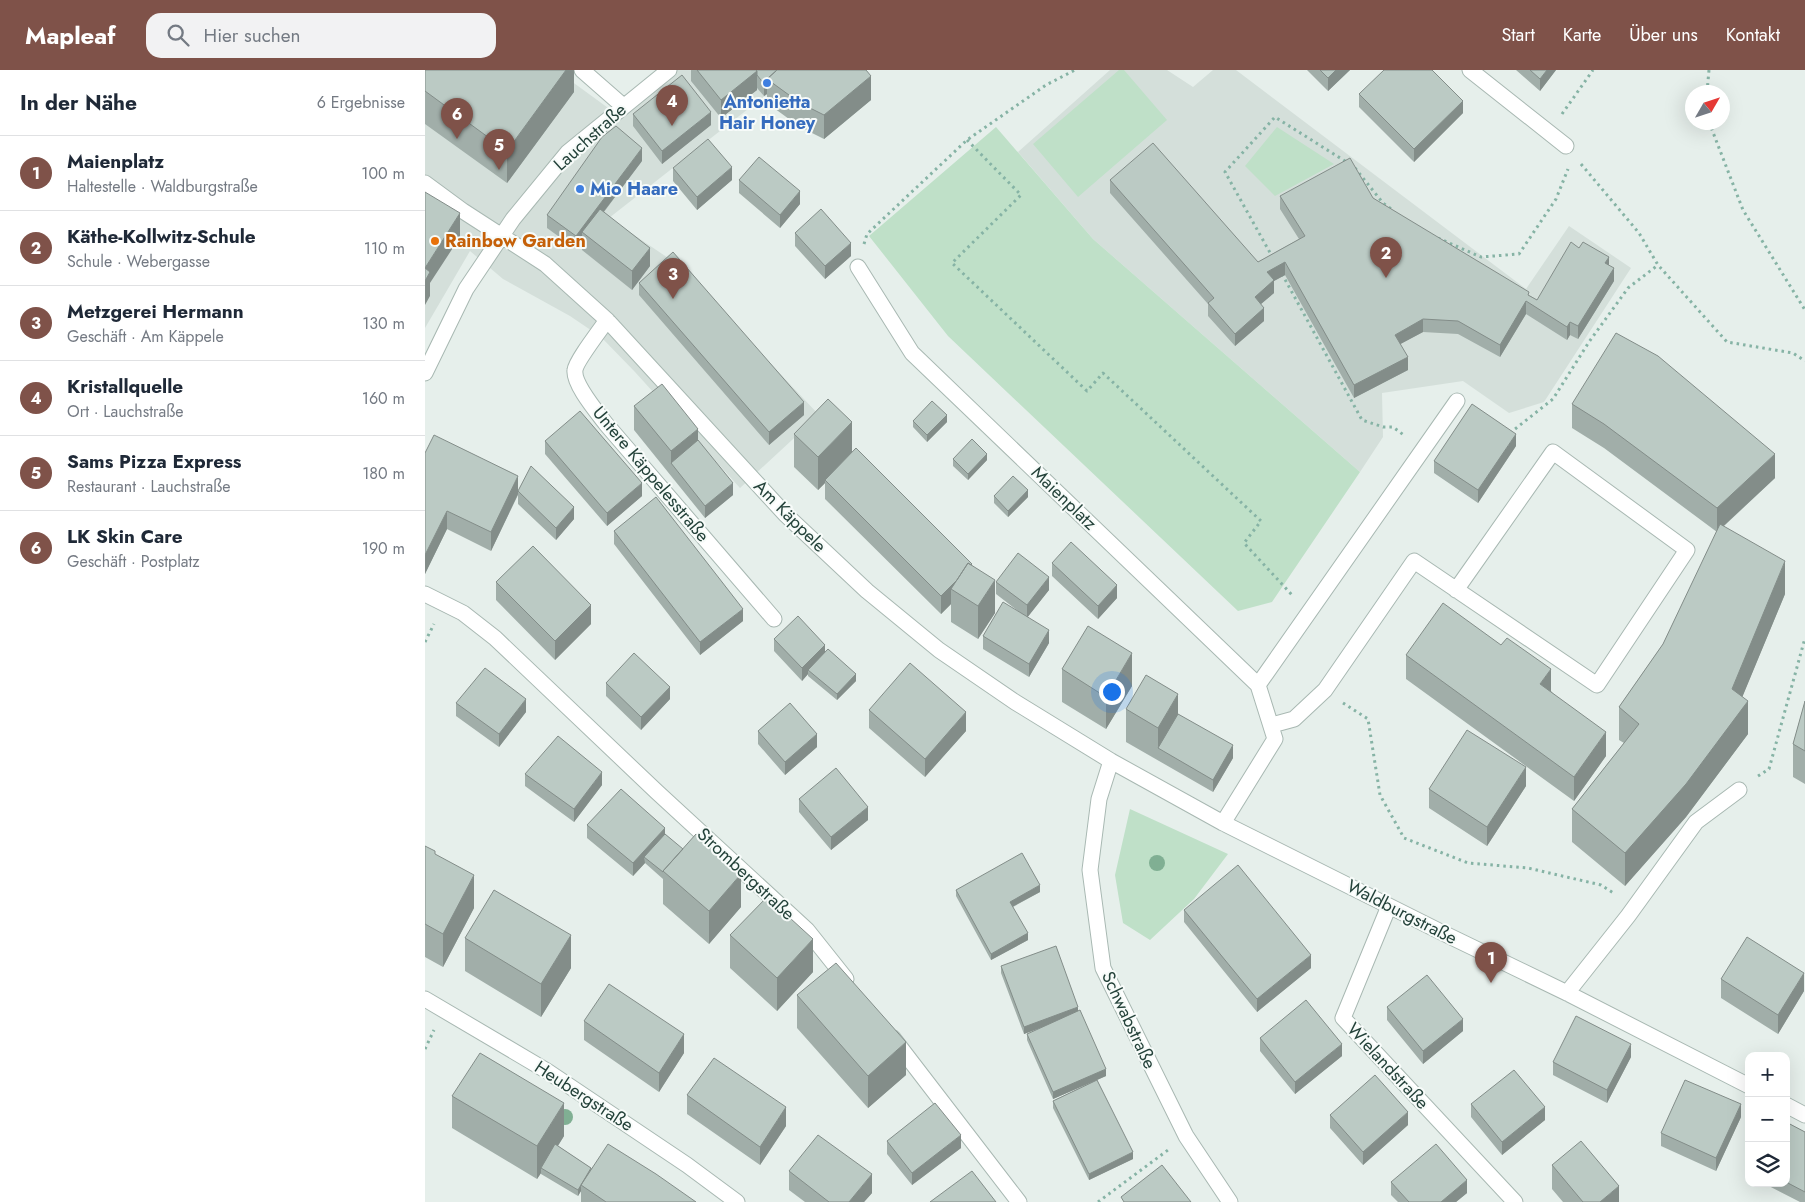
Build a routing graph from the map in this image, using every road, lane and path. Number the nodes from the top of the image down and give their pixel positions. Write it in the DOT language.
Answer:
graph roads {
  1 [pos="582,70"];
  2 [pos="669,70"];
  3 [pos="1075,70"];
  4 [pos="1470,70"];
  5 [pos="1593,70"];
  6 [pos="1709,70"];
  7 [pos="1708,85"];
  8 [pos="623,106"];
  9 [pos="1712,130"];
  10 [pos="1549,131"];
  11 [pos="967,140"];
  12 [pos="1569,150"];
  13 [pos="425,183"];
  14 [pos="1397,213"];
  15 [pos="501,235"];
  16 [pos="1436,237"];
  17 [pos="1658,265"];
  18 [pos="1277,266"];
  19 [pos="858,267"];
  20 [pos="1282,274"];
  21 [pos="1805,310"];
  22 [pos="607,320"];
  23 [pos="1805,361"];
  24 [pos="425,373"];
  25 [pos="1457,401"];
  26 [pos="1502,428"];
  27 [pos="1423,450"];
  28 [pos="1456,590"];
  29 [pos="425,594"];
  30 [pos="1308,612"];
  31 [pos="774,619"];
  32 [pos="1805,638"];
  33 [pos="1258,685"];
  34 [pos="1325,690"];
  35 [pos="1272,725"];
  36 [pos="1111,761"];
  37 [pos="1739,790"];
  38 [pos="1223,822"];
  39 [pos="1389,906"];
  40 [pos="1634,908"];
  41 [pos="856,991"];
  42 [pos="1567,993"];
  43 [pos="425,999"];
  44 [pos="886,1029"];
  45 [pos="1745,1084"];
  46 [pos="1790,1107"];
  47 [pos="1805,1115"];
  48 [pos="1186,1136"];
  49 [pos="737,1202"];
  50 [pos="1019,1202"];
  51 [pos="1098,1202"];
  52 [pos="1230,1202"];
  53 [pos="1515,1202"];
  1 -- 8 [label="street"];
  2 -- 8 [label="street, Lauchstraße"];
  3 -- 11 [label="path"];
  4 -- 10 [label="street"];
  5 -- 10 [label="path"];
  6 -- 7 [label="path"];
  8 -- 15 [label="street, Lauchstraße"];
  9 -- 21 [label="path"];
  10 -- 12 [label="street"];
  11 -- 19 [label="path"];
  11 -- 30 [label="path"];
  12 -- 16 [label="path"];
  12 -- 17 [label="path"];
  13 -- 15 [label="street, Am Käppele"];
  14 -- 18 [label="path"];
  15 -- 22 [label="street, Am Käppele"];
  15 -- 24 [label="street, Lauchstraße"];
  17 -- 23 [label="path"];
  17 -- 26 [label="path"];
  19 -- 33 [label="street, Maienplatz"];
  20 -- 27 [label="path"];
  22 -- 31 [label="street, Untere Käppelesstraße"];
  22 -- 36 [label="street, Am Käppele"];
  25 -- 27 [label="street"];
  27 -- 30 [label="street"];
  28 -- 28 [label="street"];
  28 -- 34 [label="street"];
  29 -- 41 [label="street, Strombergstraße"];
  30 -- 33 [label="street"];
  32 -- 37 [label="path"];
  33 -- 35 [label="street, Maienplatz"];
  34 -- 35 [label="street"];
  34 -- 40 [label="path"];
  35 -- 38 [label="street, Maienplatz"];
  36 -- 38 [label="street, Waldburgstraße"];
  36 -- 48 [label="street, Schwabstraße"];
  37 -- 40 [label="street"];
  38 -- 39 [label="street, Waldburgstraße"];
  39 -- 42 [label="street, Waldburgstraße"];
  39 -- 53 [label="street, Wielandstraße"];
  40 -- 42 [label="street"];
  42 -- 45 [label="street, Waldburgstraße"];
  43 -- 49 [label="street, Heubergstraße"];
  44 -- 50 [label="street"];
  46 -- 47 [label="street"];
  48 -- 51 [label="path"];
  48 -- 52 [label="street, Schwabstraße"];
}
